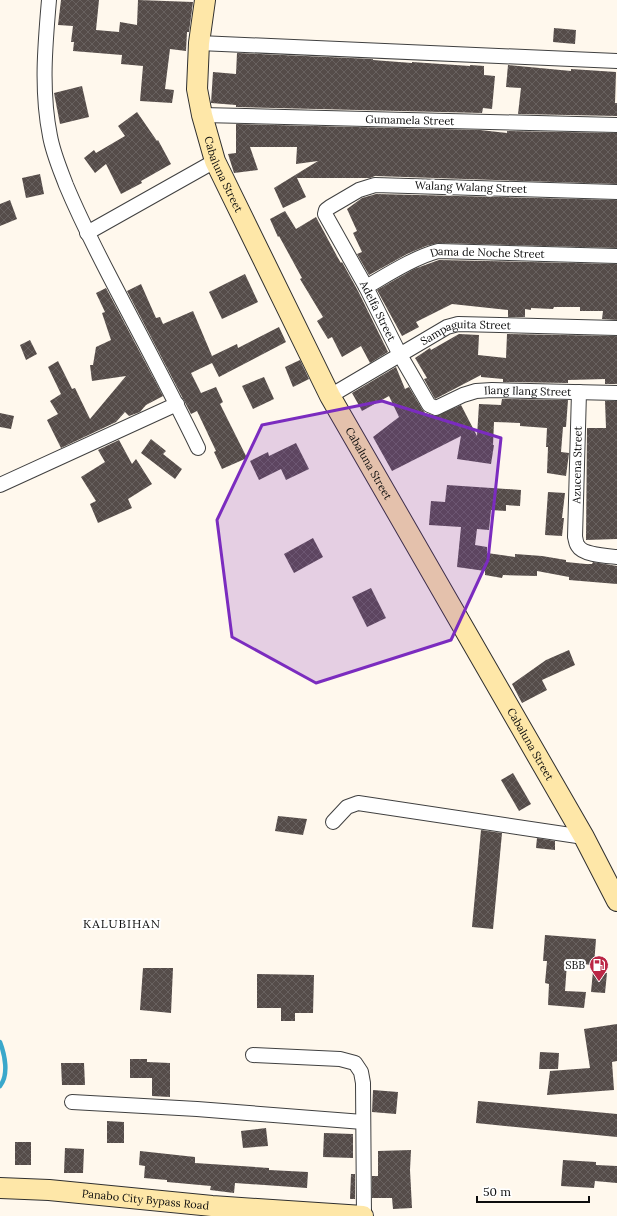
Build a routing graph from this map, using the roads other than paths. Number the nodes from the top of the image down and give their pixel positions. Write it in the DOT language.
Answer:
graph roads {
  1 [pos="49,0"];
  2 [pos="205,0"];
  3 [pos="199,43"];
  4 [pos="617,61"];
  5 [pos="202,115"];
  6 [pos="617,125"];
  7 [pos="215,161"];
  8 [pos="617,192"];
  9 [pos="330,207"];
  10 [pos="87,233"];
  11 [pos="617,256"];
  12 [pos="366,287"];
  13 [pos="617,328"];
  14 [pos="400,355"];
  15 [pos="579,392"];
  16 [pos="617,393"];
  17 [pos="330,396"];
  18 [pos="177,404"];
  19 [pos="440,406"];
  20 [pos="198,448"];
  21 [pos="0,485"];
  22 [pos="617,557"];
  23 [pos="333,822"];
  24 [pos="584,837"];
  25 [pos="617,901"];
  26 [pos="253,1055"];
  27 [pos="72,1102"];
  28 [pos="363,1122"];
  29 [pos="0,1188"];
  30 [pos="210,1211"];
  31 [pos="275,1213"];
  32 [pos="364,1216"];
  1 -- 10 [label="street"];
  2 -- 3 [label="main road, Cabaluna Street"];
  3 -- 4 [label="street"];
  3 -- 5 [label="main road, Cabaluna Street"];
  5 -- 6 [label="street, Gumamela Street"];
  5 -- 7 [label="main road, Cabaluna Street"];
  7 -- 10 [label="street"];
  7 -- 17 [label="main road, Cabaluna Street"];
  8 -- 9 [label="street, Walang Walang Street"];
  9 -- 12 [label="street, Adelfa Street"];
  10 -- 18 [label="street"];
  11 -- 12 [label="street, Dama de Noche Street"];
  12 -- 14 [label="street, Adelfa Street"];
  13 -- 14 [label="street, Sampaguita Street"];
  14 -- 17 [label="street, Sampaguita Street"];
  14 -- 19 [label="street, Adelfa Street"];
  15 -- 16 [label="street, Ilang Ilang Street"];
  15 -- 19 [label="street, Ilang Ilang Street"];
  15 -- 22 [label="street, Azucena Street"];
  17 -- 24 [label="main road, Cabaluna Street"];
  18 -- 20 [label="street"];
  18 -- 21 [label="street"];
  23 -- 24 [label="street"];
  24 -- 25 [label="main road, Cabaluna Street"];
  26 -- 28 [label="street"];
  27 -- 28 [label="street"];
  28 -- 32 [label="street"];
  29 -- 30 [label="main road, Panabo City Bypass Road"];
  30 -- 31 [label="main road, Panabo City Bypass Road"];
  31 -- 32 [label="main road, Panabo City Bypass Road"];
}
